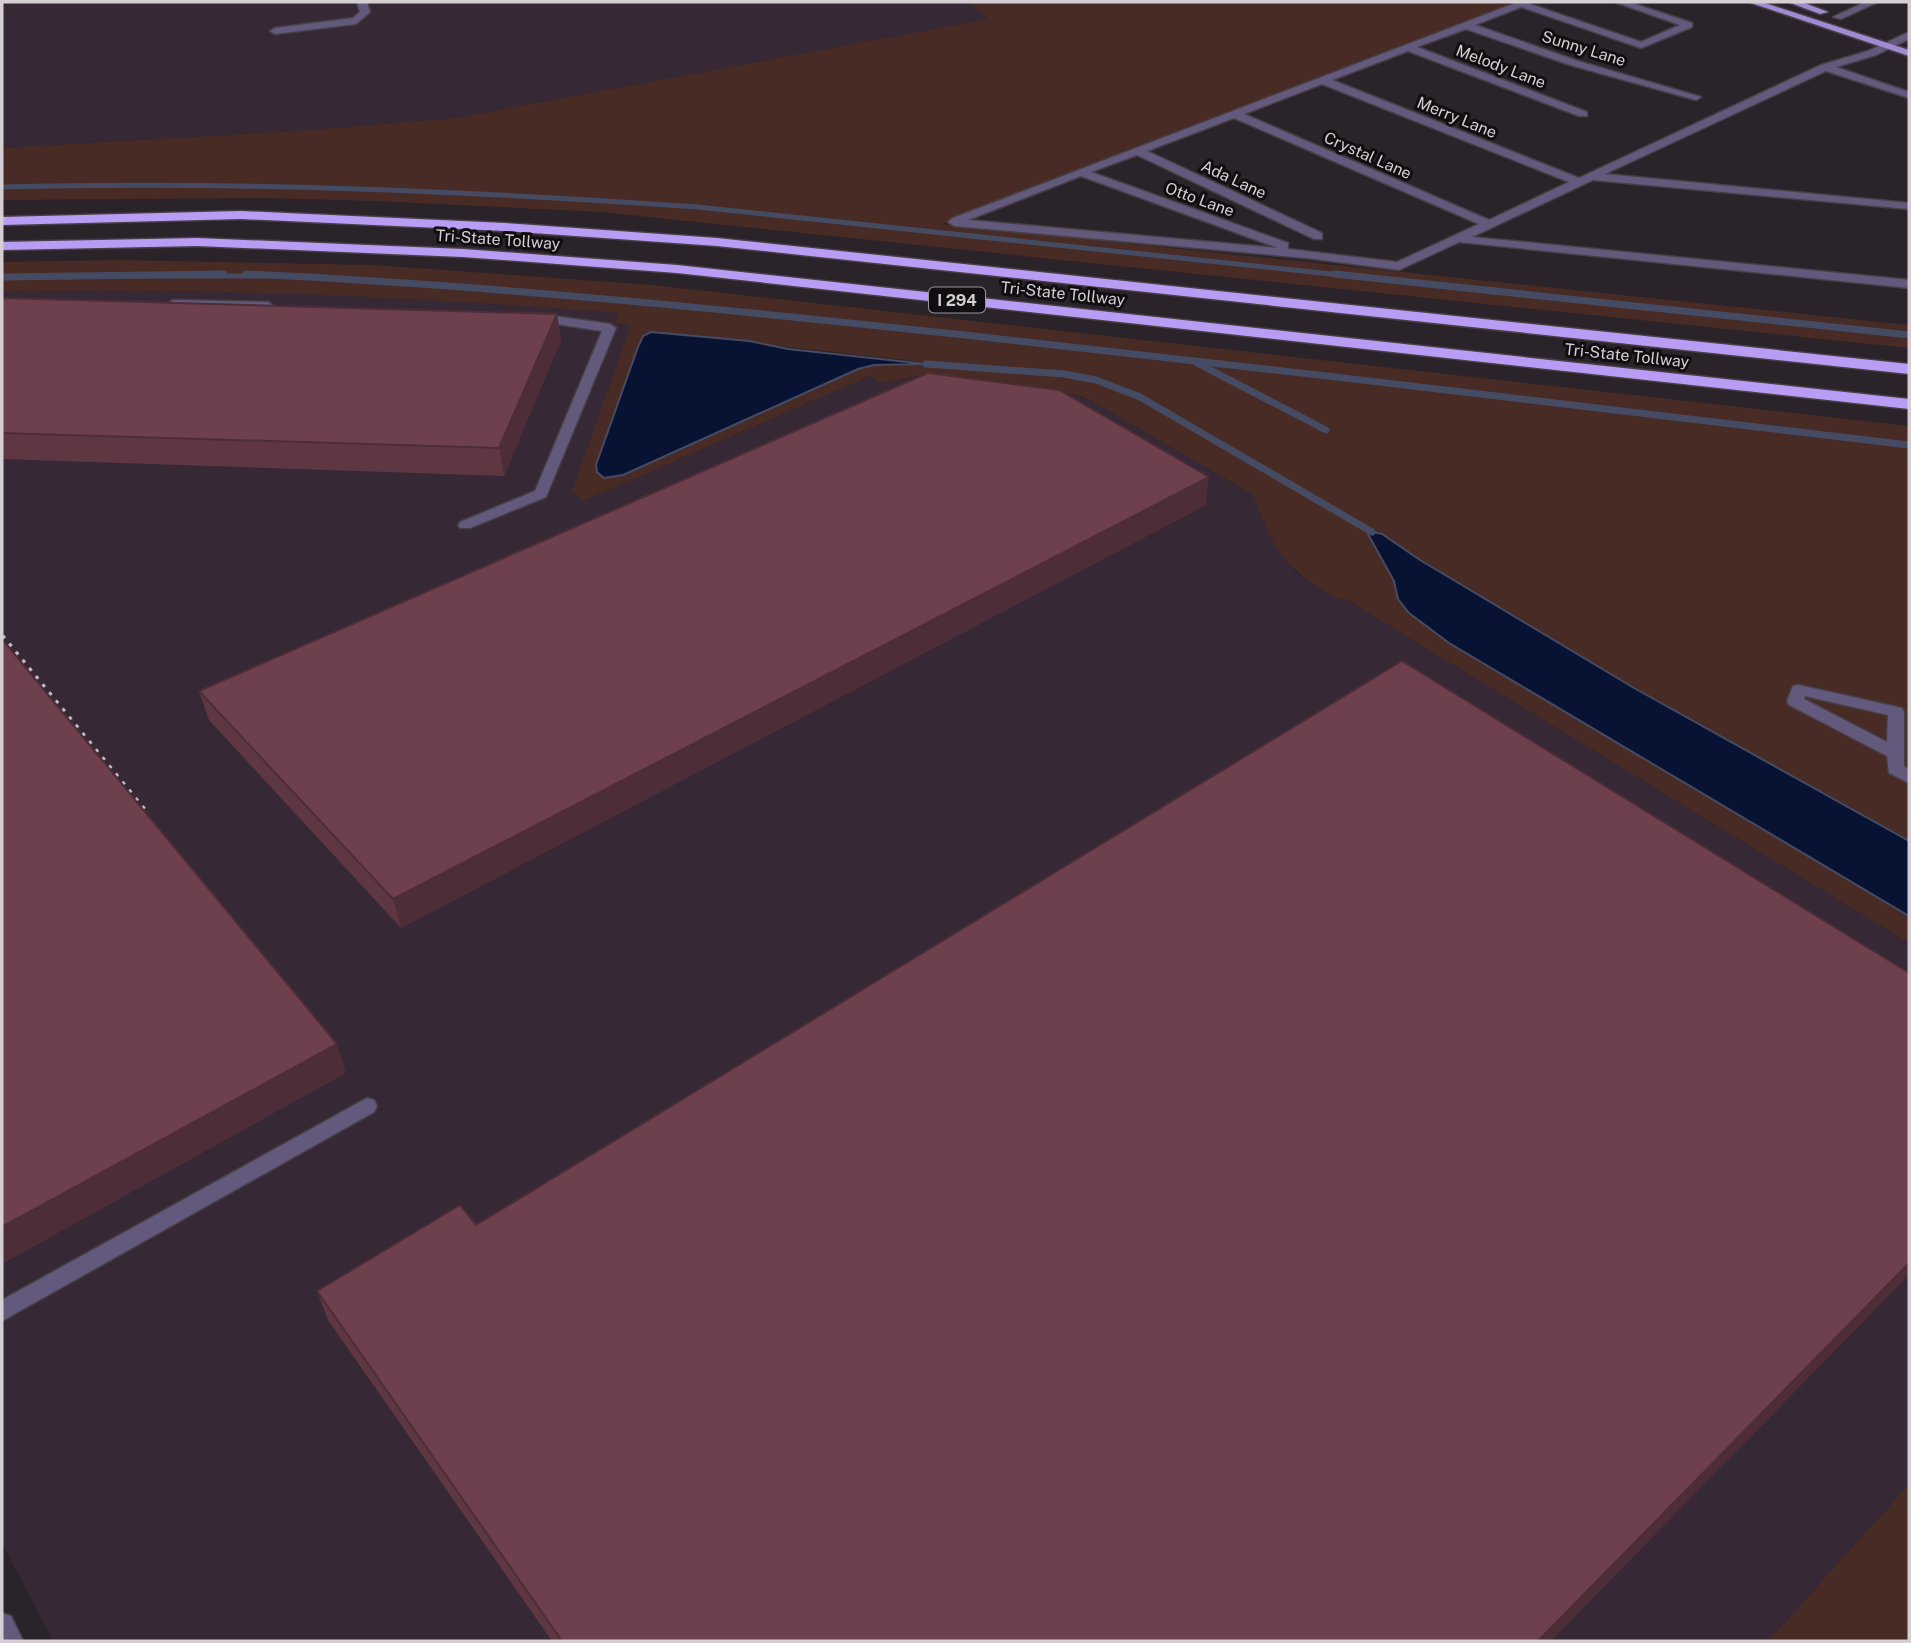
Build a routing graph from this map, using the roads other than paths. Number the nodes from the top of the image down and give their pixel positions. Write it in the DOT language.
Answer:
graph roads {
  1 [pos="362,2"];
  2 [pos="1620,2"];
  3 [pos="1753,2"];
  4 [pos="1793,2"];
  5 [pos="1873,2"];
  6 [pos="1523,3"];
  7 [pos="1838,17"];
  8 [pos="1851,21"];
  9 [pos="1465,25"];
  10 [pos="275,31"];
  11 [pos="1907,37"];
  12 [pos="1888,39"];
  13 [pos="1407,47"];
  14 [pos="1909,52"];
  15 [pos="1825,67"];
  16 [pos="1322,80"];
  17 [pos="1909,95"];
  18 [pos="1696,97"];
  19 [pos="1235,114"];
  20 [pos="1583,114"];
  21 [pos="1138,151"];
  22 [pos="1082,173"];
  23 [pos="1591,176"];
  24 [pos="1579,182"];
  25 [pos="1909,206"];
  26 [pos="2,221"];
  27 [pos="1489,224"];
  28 [pos="1318,236"];
  29 [pos="1457,239"];
  30 [pos="2,246"];
  31 [pos="1307,254"];
  32 [pos="1909,284"];
  33 [pos="164,304"];
  34 [pos="287,307"];
  35 [pos="522,316"];
  36 [pos="1909,369"];
  37 [pos="1909,404"];
  38 [pos="465,525"];
  39 [pos="1896,754"];
  40 [pos="1909,777"];
  41 [pos="367,1106"];
  42 [pos="2,1311"];
  43 [pos="2,1625"];
  44 [pos="10,1641"];
  1 -- 10 [label="street"];
  2 -- 6 [label="street"];
  3 -- 12 [label="main road"];
  4 -- 7 [label="main road"];
  5 -- 7 [label="street"];
  6 -- 9 [label="street"];
  7 -- 8 [label="main road"];
  9 -- 13 [label="street"];
  9 -- 18 [label="street, Sunny Lane"];
  11 -- 12 [label="street"];
  12 -- 14 [label="main road"];
  12 -- 15 [label="street"];
  13 -- 16 [label="street"];
  13 -- 20 [label="street, Melody Lane"];
  15 -- 17 [label="street"];
  15 -- 23 [label="street"];
  16 -- 19 [label="street"];
  16 -- 24 [label="street, Merry Lane"];
  19 -- 21 [label="street"];
  19 -- 27 [label="street, Crystal Lane"];
  21 -- 22 [label="street"];
  21 -- 28 [label="street, Ada Lane"];
  22 -- 31 [label="street, Otto Lane"];
  22 -- 31 [label="street"];
  23 -- 24 [label="street"];
  23 -- 25 [label="street"];
  24 -- 27 [label="street"];
  26 -- 36 [label="highway, Tri-State Tollway / I 294"];
  27 -- 29 [label="street"];
  29 -- 31 [label="street"];
  29 -- 32 [label="street"];
  30 -- 37 [label="highway, Tri-State Tollway / I 294"];
  33 -- 34 [label="street"];
  35 -- 38 [label="street"];
  39 -- 39 [label="street"];
  39 -- 40 [label="street"];
  41 -- 42 [label="street"];
  43 -- 44 [label="street"];
}
